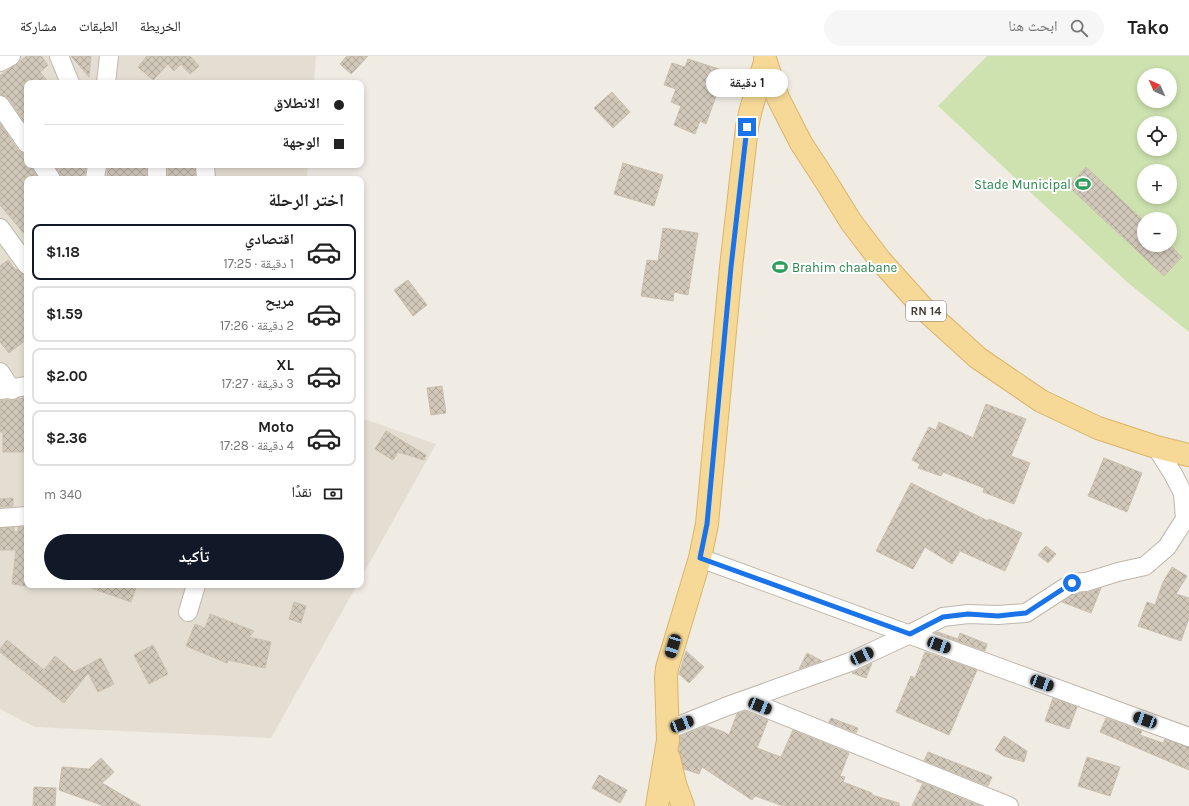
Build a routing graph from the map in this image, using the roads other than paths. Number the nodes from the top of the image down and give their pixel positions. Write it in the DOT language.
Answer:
graph roads {
  1 [pos="11,56"];
  2 [pos="59,56"];
  3 [pos="109,56"];
  4 [pos="765,58"];
  5 [pos="0,62"];
  6 [pos="69,80"];
  7 [pos="106,80"];
  8 [pos="0,105"];
  9 [pos="24,140"];
  10 [pos="0,228"];
  11 [pos="24,261"];
  12 [pos="0,372"];
  13 [pos="13,389"];
  14 [pos="1156,447"];
  15 [pos="1189,455"];
  16 [pos="24,516"];
  17 [pos="0,518"];
  18 [pos="700,558"];
  19 [pos="195,588"];
  20 [pos="188,612"];
  21 [pos="910,634"];
  22 [pos="746,700"];
  23 [pos="1189,737"];
  24 [pos="667,740"];
  25 [pos="657,806"];
  26 [pos="660,806"];
  27 [pos="675,806"];
  28 [pos="683,806"];
  29 [pos="1009,806"];
  1 -- 5 [label="street"];
  2 -- 6 [label="street"];
  3 -- 7 [label="street"];
  4 -- 14 [label="main road, RN 14"];
  4 -- 18 [label="main road"];
  8 -- 9 [label="street"];
  10 -- 11 [label="street"];
  12 -- 13 [label="street"];
  14 -- 15 [label="main road, RN 14"];
  14 -- 21 [label="street"];
  16 -- 17 [label="street"];
  18 -- 21 [label="street"];
  18 -- 24 [label="main road"];
  19 -- 20 [label="street"];
  21 -- 22 [label="street"];
  21 -- 23 [label="street"];
  22 -- 24 [label="street"];
  22 -- 29 [label="street"];
  24 -- 25 [label="main road"];
  24 -- 28 [label="main road"];
  26 -- 27 [label="main road"];
}
